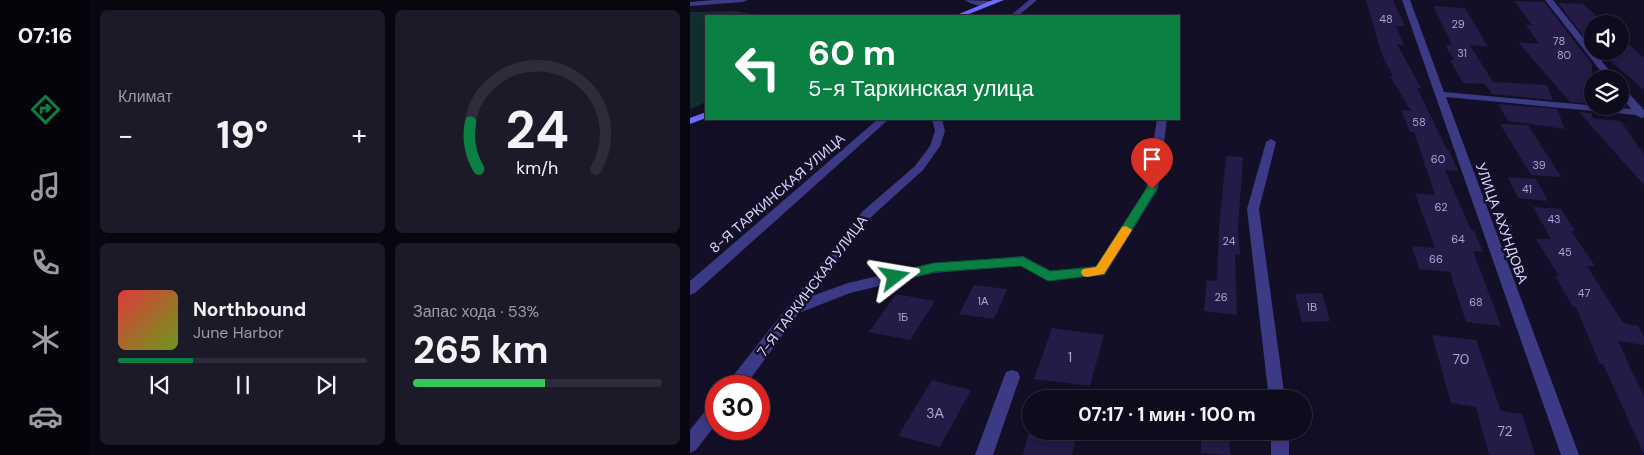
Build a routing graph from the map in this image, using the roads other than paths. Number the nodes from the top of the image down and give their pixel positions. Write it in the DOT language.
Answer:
graph roads {
  1 [pos="743,0"];
  2 [pos="969,0"];
  3 [pos="1032,0"];
  4 [pos="1406,0"];
  5 [pos="1549,0"];
  6 [pos="996,2"];
  7 [pos="690,4"];
  8 [pos="961,15"];
  9 [pos="1015,15"];
  10 [pos="1605,70"];
  11 [pos="1440,94"];
  12 [pos="1629,99"];
  13 [pos="1642,114"];
  14 [pos="705,115"];
  15 [pos="883,120"];
  16 [pos="936,120"];
  17 [pos="1162,120"];
  18 [pos="690,121"];
  19 [pos="1271,142"];
  20 [pos="690,289"];
  21 [pos="794,309"];
  22 [pos="743,375"];
  23 [pos="1012,377"];
  24 [pos="1276,390"];
  25 [pos="705,425"];
  26 [pos="1280,440"];
  27 [pos="690,444"];
  28 [pos="984,455"];
  29 [pos="1280,455"];
  30 [pos="1570,455"];
  1 -- 7 [label="street"];
  2 -- 6 [label="street"];
  3 -- 9 [label="street"];
  4 -- 11 [label="street, УЛИЦА АХУНДОВА"];
  5 -- 10 [label="street"];
  6 -- 8 [label="street"];
  11 -- 13 [label="street"];
  11 -- 30 [label="street, УЛИЦА АХУНДОВА"];
  12 -- 13 [label="street"];
  14 -- 18 [label="street"];
  15 -- 20 [label="street, 8-Я ТАРКИНСКАЯ УЛИЦА"];
  16 -- 21 [label="street, 7-Я ТАРКИНСКАЯ УЛИЦА"];
  17 -- 21 [label="street"];
  19 -- 24 [label="street"];
  21 -- 22 [label="street, 7-Я ТАРКИНСКАЯ УЛИЦА"];
  23 -- 28 [label="street"];
  25 -- 27 [label="street"];
  26 -- 29 [label="street"];
}
